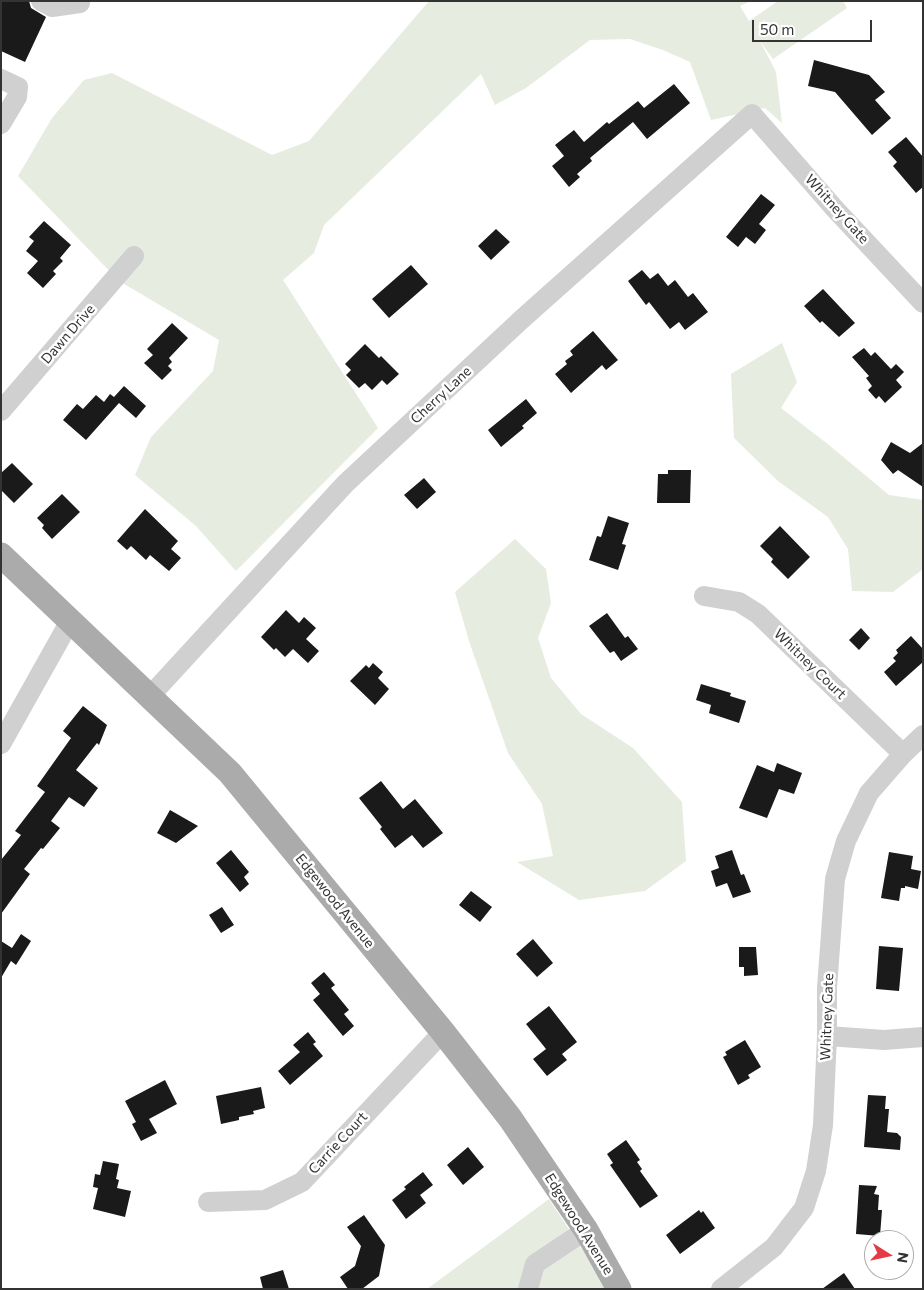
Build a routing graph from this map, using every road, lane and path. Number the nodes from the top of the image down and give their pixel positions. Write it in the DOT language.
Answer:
graph roads {
  1 [pos="41,1"];
  2 [pos="80,3"];
  3 [pos="1,79"];
  4 [pos="752,114"];
  5 [pos="1,124"];
  6 [pos="134,256"];
  7 [pos="923,303"];
  8 [pos="1,411"];
  9 [pos="1,555"];
  10 [pos="704,596"];
  11 [pos="70,621"];
  12 [pos="150,696"];
  13 [pos="923,735"];
  14 [pos="1,744"];
  15 [pos="903,754"];
  16 [pos="442,1032"];
  17 [pos="827,1036"];
  18 [pos="923,1037"];
  19 [pos="208,1202"];
  20 [pos="586,1230"];
  21 [pos="528,1289"];
  22 [pos="618,1289"];
  23 [pos="720,1289"];
  1 -- 2 [label="street"];
  3 -- 5 [label="street"];
  4 -- 7 [label="street, Whitney Gate"];
  4 -- 12 [label="street, Cherry Lane"];
  6 -- 8 [label="street, Dawn Drive"];
  9 -- 11 [label="main road, Edgewood Avenue"];
  10 -- 15 [label="street, Whitney Court"];
  11 -- 12 [label="main road, Edgewood Avenue"];
  11 -- 14 [label="street"];
  12 -- 16 [label="main road, Edgewood Avenue"];
  13 -- 15 [label="street, Whitney Gate"];
  15 -- 17 [label="street, Whitney Gate"];
  16 -- 19 [label="street, Carrie Court"];
  16 -- 20 [label="main road, Edgewood Avenue"];
  17 -- 18 [label="street"];
  17 -- 23 [label="street, Whitney Gate"];
  20 -- 21 [label="street"];
  20 -- 22 [label="main road, Edgewood Avenue"];
}
